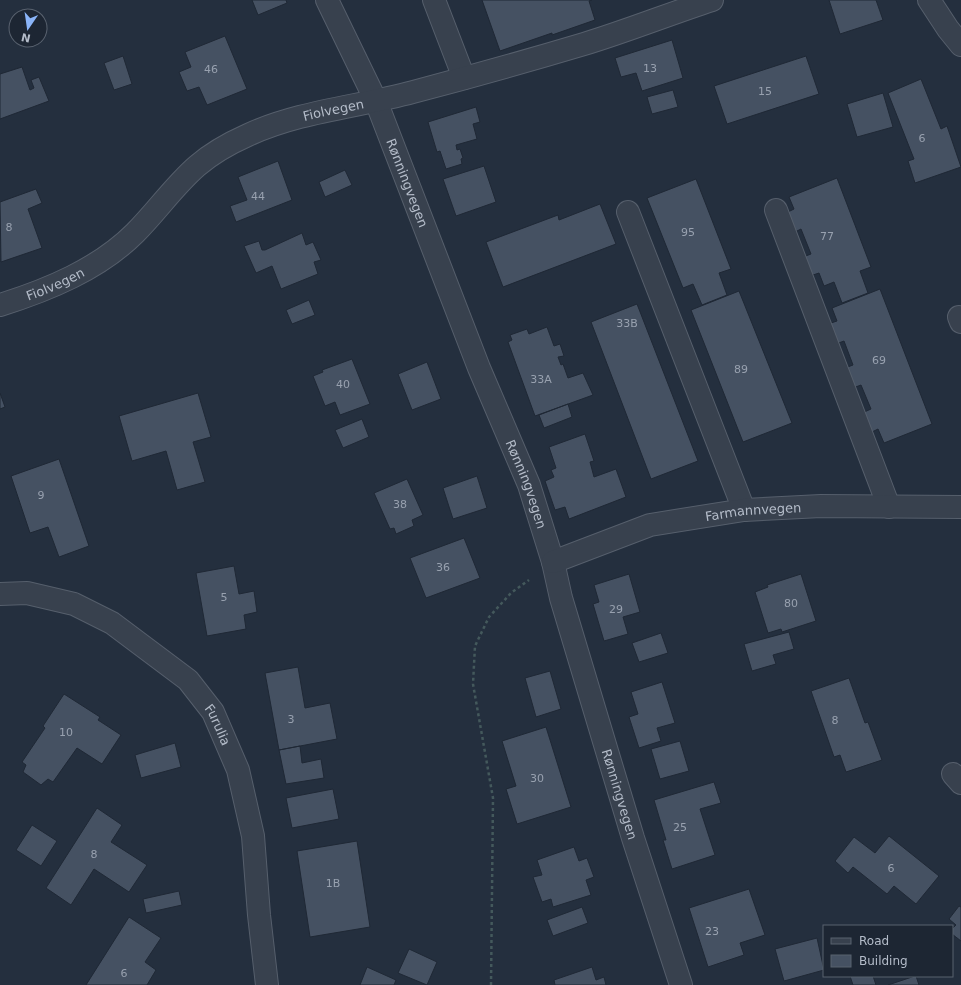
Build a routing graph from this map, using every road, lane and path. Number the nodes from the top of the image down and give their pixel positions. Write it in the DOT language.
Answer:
graph roads {
  1 [pos="327,0"];
  2 [pos="434,0"];
  3 [pos="712,0"];
  4 [pos="929,0"];
  5 [pos="961,45"];
  6 [pos="464,78"];
  7 [pos="376,101"];
  8 [pos="776,210"];
  9 [pos="628,212"];
  10 [pos="0,305"];
  11 [pos="889,507"];
  12 [pos="961,507"];
  13 [pos="744,510"];
  14 [pos="553,562"];
  15 [pos="0,594"];
  16 [pos="267,985"];
  17 [pos="491,985"];
  18 [pos="682,985"];
  1 -- 7 [label="street, Rønningvegen"];
  2 -- 6 [label="street"];
  3 -- 6 [label="street, Fiolvegen"];
  4 -- 5 [label="street"];
  6 -- 7 [label="street, Fiolvegen"];
  7 -- 10 [label="street, Fiolvegen"];
  7 -- 14 [label="street, Rønningvegen"];
  8 -- 11 [label="street"];
  9 -- 13 [label="street"];
  11 -- 12 [label="street, Farmannvegen"];
  11 -- 13 [label="street, Farmannvegen"];
  13 -- 14 [label="street, Farmannvegen"];
  14 -- 17 [label="path"];
  14 -- 18 [label="street, Rønningvegen"];
  15 -- 16 [label="street, Furulia"];
}
